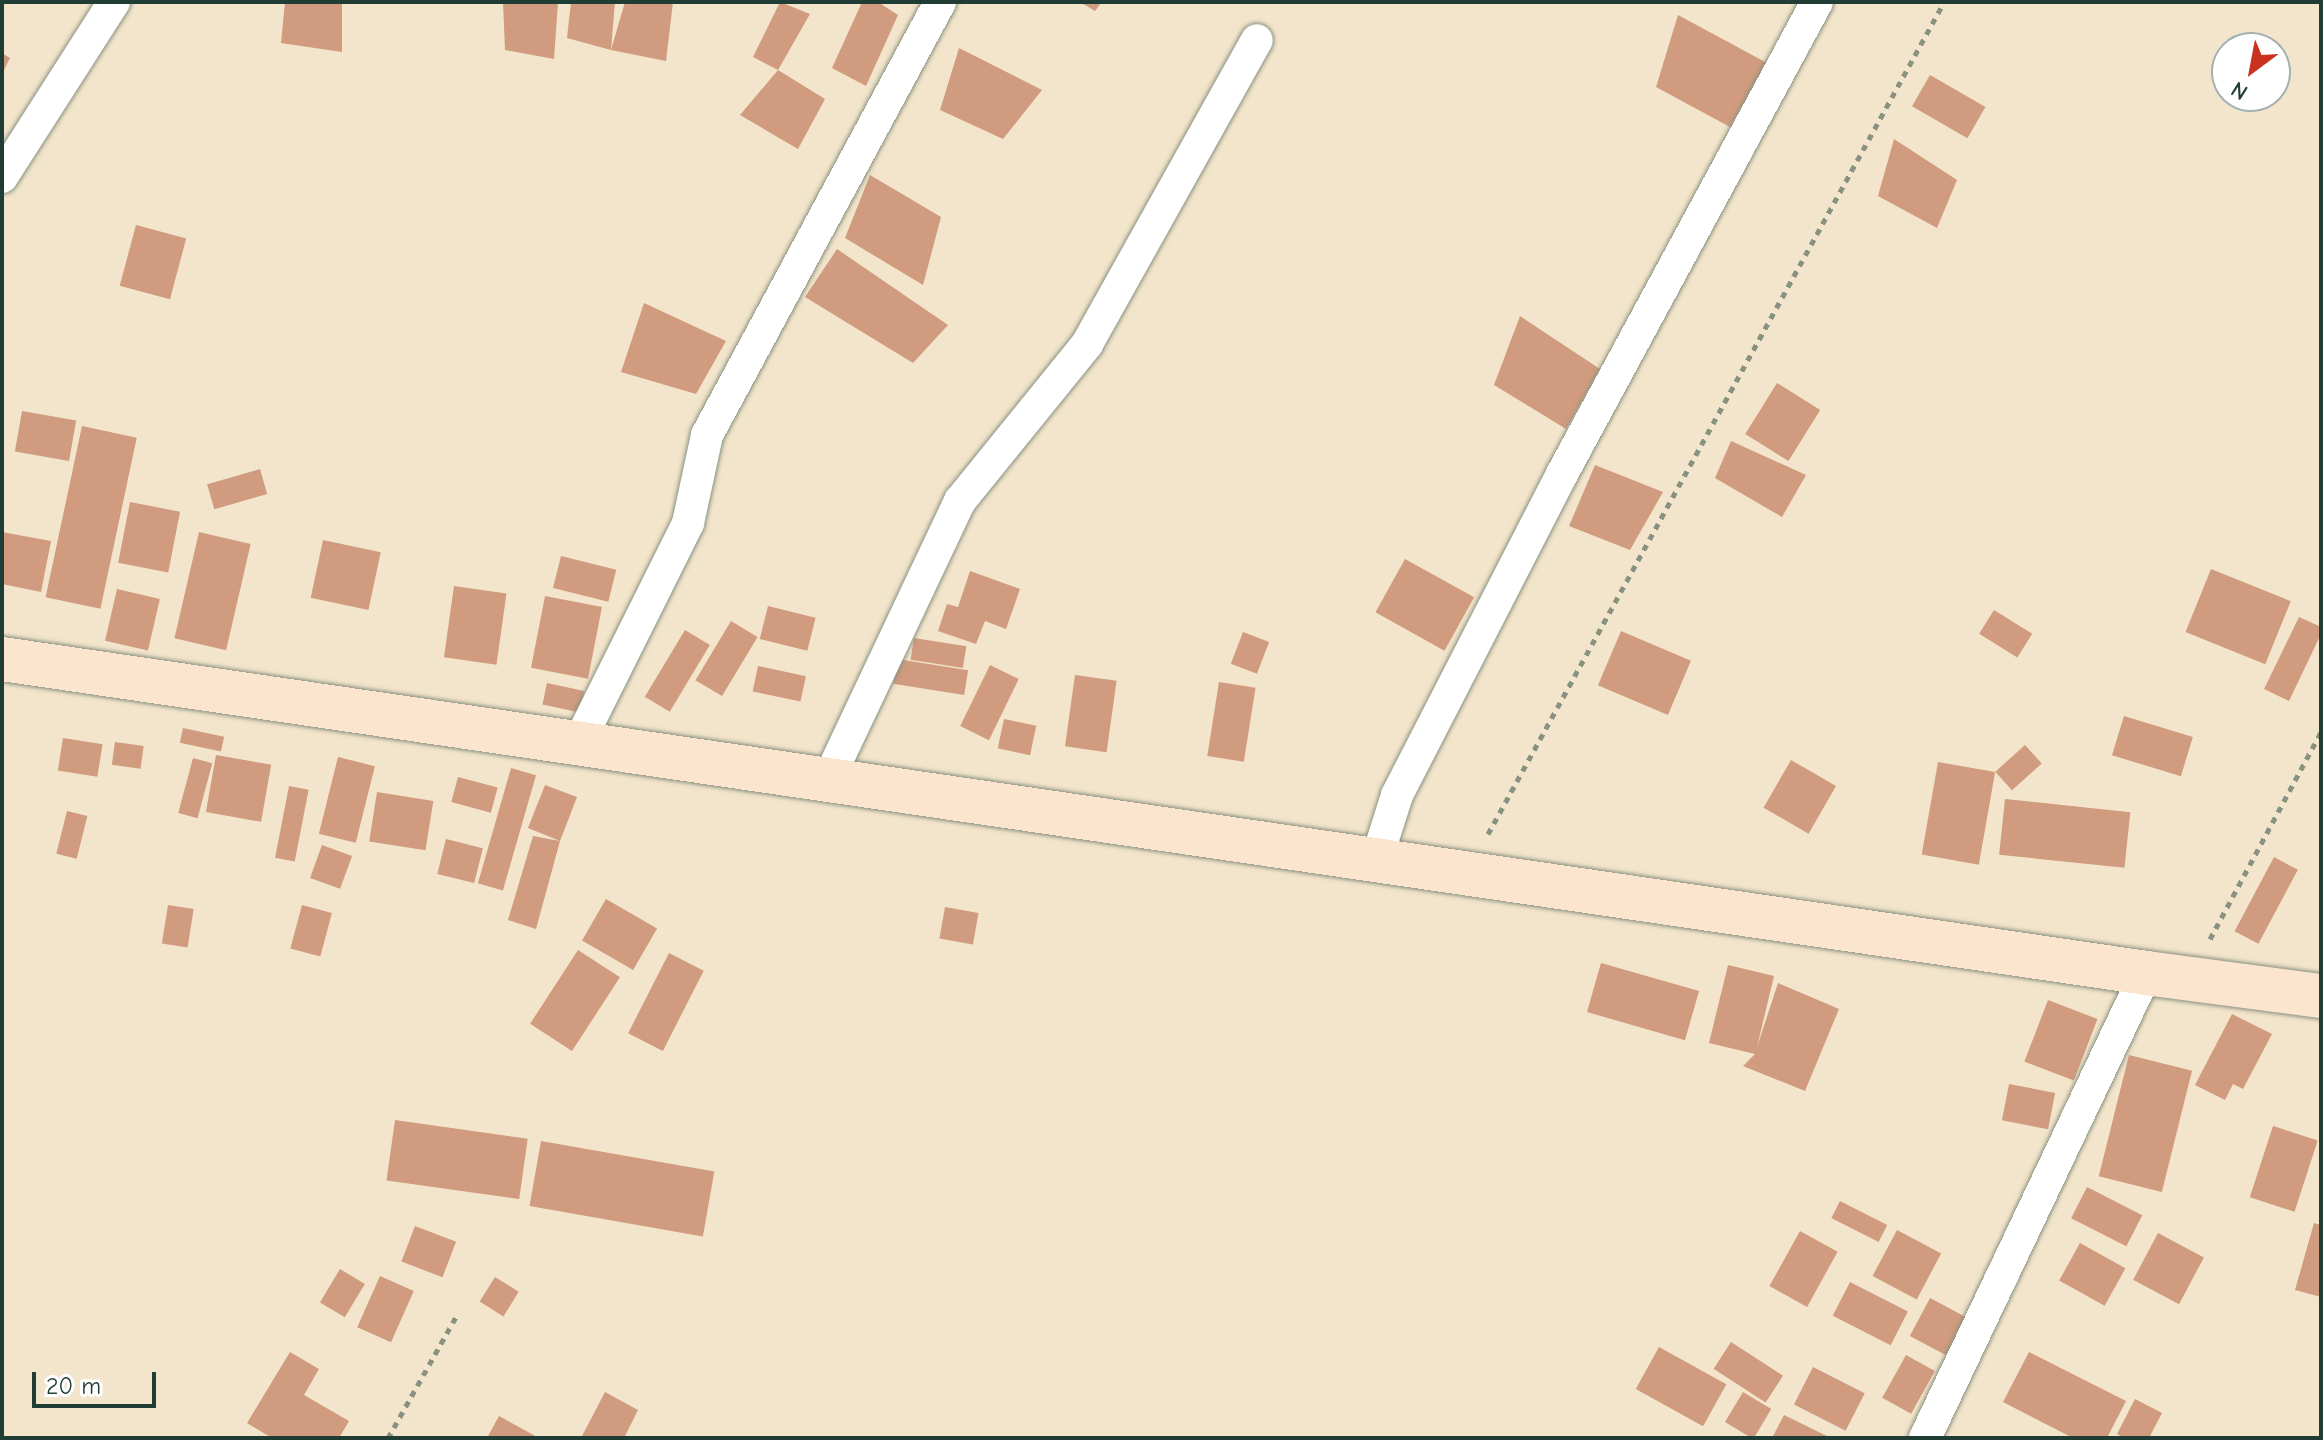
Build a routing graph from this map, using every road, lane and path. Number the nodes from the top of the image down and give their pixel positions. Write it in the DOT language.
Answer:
graph roads {
  1 [pos="114,2"];
  2 [pos="940,2"];
  3 [pos="1817,2"];
  4 [pos="1944,2"];
  5 [pos="1257,40"];
  6 [pos="2,177"];
  7 [pos="2,659"];
  8 [pos="2321,732"];
  9 [pos="578,744"];
  10 [pos="828,780"];
  11 [pos="1376,861"];
  12 [pos="1466,874"];
  13 [pos="2167,976"];
  14 [pos="2321,996"];
  15 [pos="457,1315"];
  16 [pos="388,1438"];
  17 [pos="1925,1438"];
  1 -- 6 [label="street"];
  2 -- 9 [label="street"];
  3 -- 11 [label="street"];
  4 -- 12 [label="path"];
  5 -- 10 [label="street"];
  7 -- 9 [label="main road"];
  8 -- 13 [label="path"];
  9 -- 10 [label="main road"];
  10 -- 11 [label="main road"];
  11 -- 12 [label="main road"];
  12 -- 13 [label="main road"];
  13 -- 14 [label="main road"];
  13 -- 17 [label="street"];
  15 -- 16 [label="path"];
}
